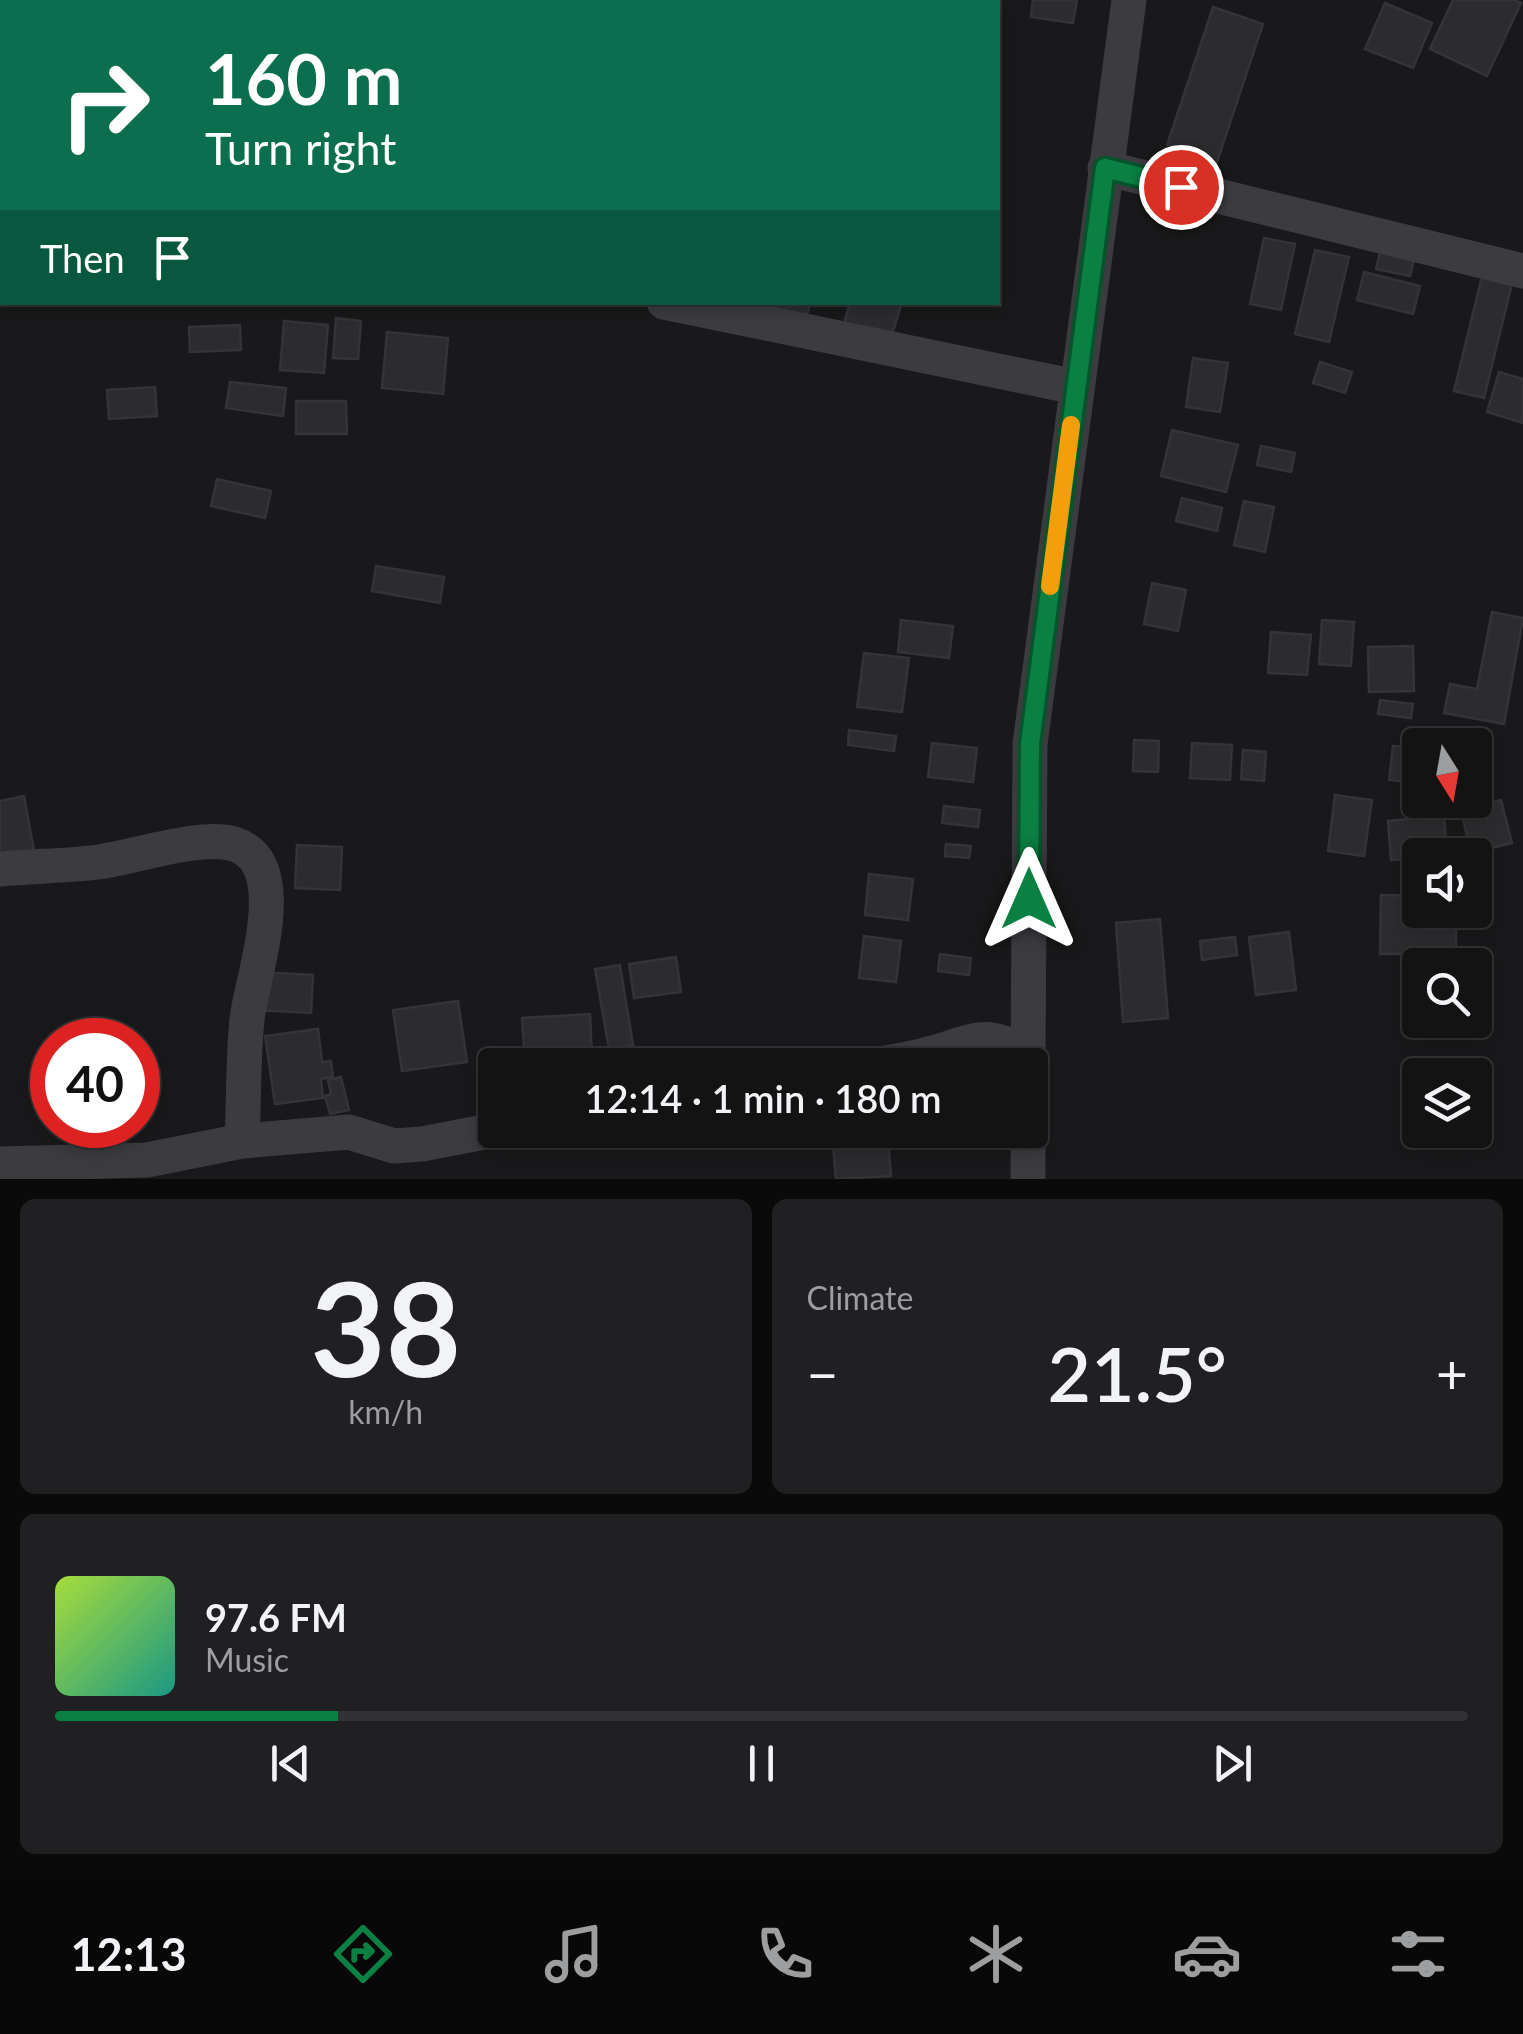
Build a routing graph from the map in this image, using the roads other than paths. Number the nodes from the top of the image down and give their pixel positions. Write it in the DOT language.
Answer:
graph roads {
  1 [pos="1130,0"];
  2 [pos="1105,168"];
  3 [pos="1523,271"];
  4 [pos="679,305"];
  5 [pos="1076,387"];
  6 [pos="0,869"];
  7 [pos="946,1048"];
  8 [pos="1013,1048"];
  9 [pos="1028,1048"];
  10 [pos="478,1133"];
  11 [pos="242,1141"];
  12 [pos="1028,1148"];
  13 [pos="0,1164"];
  14 [pos="1028,1179"];
  1 -- 2 [label="street"];
  2 -- 3 [label="street"];
  2 -- 5 [label="street"];
  4 -- 5 [label="street"];
  5 -- 9 [label="street"];
  6 -- 11 [label="street"];
  7 -- 8 [label="street"];
  10 -- 11 [label="street"];
  11 -- 13 [label="street"];
  12 -- 14 [label="street"];
}
